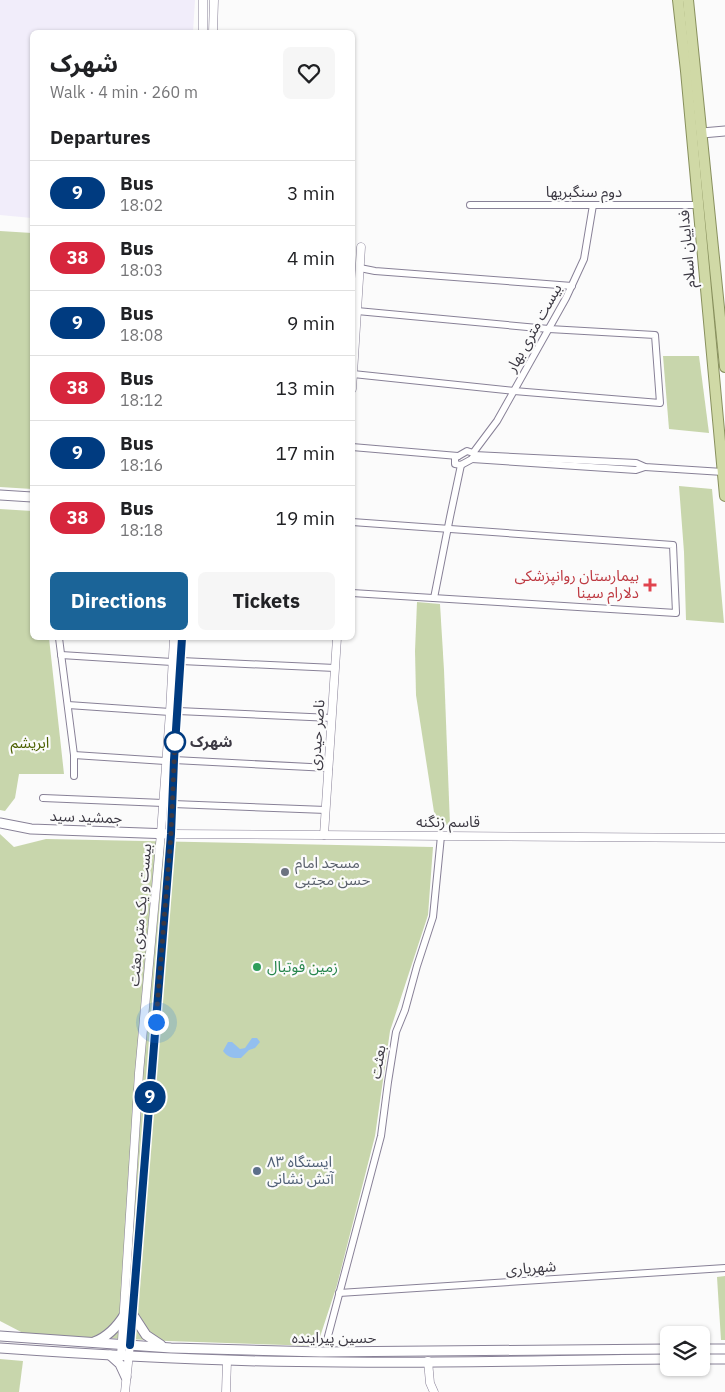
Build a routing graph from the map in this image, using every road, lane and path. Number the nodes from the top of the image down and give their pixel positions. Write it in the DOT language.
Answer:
graph roads {
  1 [pos="203,0"];
  2 [pos="214,0"];
  3 [pos="678,0"];
  4 [pos="688,0"];
  5 [pos="203,30"];
  6 [pos="213,30"];
  7 [pos="725,131"];
  8 [pos="702,133"];
  9 [pos="470,205"];
  10 [pos="593,205"];
  11 [pos="698,205"];
  12 [pos="355,247"];
  13 [pos="361,247"];
  14 [pos="360,268"];
  15 [pos="572,286"];
  16 [pos="356,291"];
  17 [pos="357,311"];
  18 [pos="355,329"];
  19 [pos="550,329"];
  20 [pos="725,367"];
  21 [pos="355,374"];
  22 [pos="514,391"];
  23 [pos="355,447"];
  24 [pos="458,456"];
  25 [pos="473,456"];
  26 [pos="461,465"];
  27 [pos="723,472"];
  28 [pos="0,495"];
  29 [pos="725,496"];
  30 [pos="30,497"];
  31 [pos="355,522"];
  32 [pos="448,529"];
  33 [pos="355,593"];
  34 [pos="434,598"];
  35 [pos="59,640"];
  36 [pos="174,640"];
  37 [pos="182,640"];
  38 [pos="337,640"];
  39 [pos="61,655"];
  40 [pos="181,661"];
  41 [pos="172,662"];
  42 [pos="335,668"];
  43 [pos="68,706"];
  44 [pos="174,711"];
  45 [pos="332,718"];
  46 [pos="74,755"];
  47 [pos="174,760"];
  48 [pos="165,761"];
  49 [pos="329,768"];
  50 [pos="74,776"];
  51 [pos="43,798"];
  52 [pos="163,804"];
  53 [pos="173,804"];
  54 [pos="326,810"];
  55 [pos="0,823"];
  56 [pos="161,834"];
  57 [pos="171,834"];
  58 [pos="324,835"];
  59 [pos="441,836"];
  60 [pos="725,838"];
  61 [pos="725,1268"];
  62 [pos="339,1293"];
  63 [pos="129,1315"];
  64 [pos="0,1330"];
  65 [pos="0,1336"];
  66 [pos="10,1336"];
  67 [pos="327,1340"];
  68 [pos="92,1342"];
  69 [pos="126,1344"];
  70 [pos="0,1348"];
  71 [pos="171,1348"];
  72 [pos="710,1349"];
  73 [pos="725,1349"];
  74 [pos="660,1350"];
  75 [pos="110,1355"];
  76 [pos="125,1356"];
  77 [pos="725,1358"];
  78 [pos="660,1359"];
  79 [pos="710,1359"];
  80 [pos="227,1360"];
  81 [pos="428,1361"];
  82 [pos="126,1377"];
  83 [pos="430,1383"];
  84 [pos="125,1392"];
  85 [pos="226,1392"];
  86 [pos="429,1392"];
  87 [pos="434,1392"];
  1 -- 5 [label="street"];
  2 -- 6 [label="street"];
  3 -- 11 [label="main road, فداییان اسلام"];
  4 -- 8 [label="main road, فداییان اسلام"];
  7 -- 8 [label="main road"];
  8 -- 20 [label="main road, فداییان اسلام"];
  9 -- 10 [label="street, دوم سنگبریها"];
  10 -- 11 [label="street, دوم سنگبریها"];
  10 -- 15 [label="street, بیست متری بهار"];
  11 -- 27 [label="main road, فداییان اسلام"];
  12 -- 13 [label="street"];
  13 -- 14 [label="street"];
  14 -- 15 [label="street"];
  14 -- 16 [label="street"];
  15 -- 19 [label="street, بیست متری بهار"];
  16 -- 17 [label="street"];
  17 -- 18 [label="street"];
  17 -- 19 [label="street"];
  19 -- 22 [label="street, بیست متری بهار"];
  19 -- 22 [label="street"];
  21 -- 22 [label="street"];
  22 -- 25 [label="street, بیست متری بهار"];
  23 -- 24 [label="street"];
  24 -- 25 [label="street"];
  24 -- 26 [label="street"];
  25 -- 26 [label="street"];
  25 -- 27 [label="street"];
  26 -- 32 [label="street"];
  27 -- 29 [label="main road, فداییان اسلام"];
  28 -- 30 [label="main road"];
  31 -- 32 [label="street"];
  32 -- 34 [label="street"];
  32 -- 34 [label="street"];
  33 -- 34 [label="street"];
  35 -- 39 [label="street"];
  36 -- 41 [label="street, بیست و یک متری بعثت"];
  37 -- 40 [label="street, بیست و یک متری بعثت"];
  38 -- 42 [label="street, ناصر حیدری"];
  39 -- 41 [label="street"];
  39 -- 43 [label="street"];
  40 -- 42 [label="street"];
  40 -- 44 [label="street, بیست و یک متری بعثت"];
  41 -- 44 [label="street, بیست و یک متری بعثت"];
  42 -- 45 [label="street, ناصر حیدری"];
  43 -- 44 [label="street"];
  43 -- 46 [label="street"];
  44 -- 45 [label="street"];
  44 -- 47 [label="street, بیست و یک متری بعثت"];
  44 -- 48 [label="street, بیست و یک متری بعثت"];
  45 -- 49 [label="street, ناصر حیدری"];
  46 -- 48 [label="street"];
  46 -- 50 [label="street"];
  47 -- 49 [label="street"];
  47 -- 53 [label="street, بیست و یک متری بعثت"];
  48 -- 52 [label="street, بیست و یک متری بعثت"];
  49 -- 54 [label="street, ناصر حیدری"];
  51 -- 52 [label="street"];
  52 -- 56 [label="street, بیست و یک متری بعثت"];
  53 -- 54 [label="street"];
  53 -- 57 [label="street, بیست و یک متری بعثت"];
  54 -- 58 [label="street, ناصر حیدری"];
  55 -- 56 [label="main road, جمشید سید"];
  56 -- 57 [label="main road, جمشید سید"];
  56 -- 63 [label="street, بیست و یک متری بعثت"];
  57 -- 58 [label="street, قاسم زنگنه"];
  57 -- 63 [label="street, بیست و یک متری بعثت"];
  58 -- 59 [label="street, قاسم زنگنه"];
  59 -- 60 [label="street, قاسم زنگنه"];
  59 -- 62 [label="street, بعثت"];
  61 -- 62 [label="street, شهریاری"];
  62 -- 67 [label="street, بعثت"];
  63 -- 68 [label="main road"];
  63 -- 69 [label="street, بیست و یک متری بعثت"];
  63 -- 71 [label="main road"];
  64 -- 66 [label="street"];
  65 -- 66 [label="main road, حسین پیراینده"];
  66 -- 68 [label="main road, حسین پیراینده"];
  68 -- 69 [label="main road, حسین پیراینده"];
  69 -- 71 [label="main road, حسین پیراینده"];
  69 -- 76 [label="street, بیست و یک متری بعثت"];
  70 -- 75 [label="main road, حسین پیراینده"];
  71 -- 74 [label="main road, حسین پیراینده"];
  72 -- 73 [label="main road"];
  75 -- 76 [label="main road, حسین پیراینده"];
  75 -- 82 [label="main road"];
  76 -- 80 [label="main road, حسین پیراینده"];
  76 -- 82 [label="street"];
  77 -- 79 [label="main road"];
  78 -- 81 [label="main road, حسین پیراینده"];
  80 -- 81 [label="main road, حسین پیراینده"];
  80 -- 85 [label="street"];
  81 -- 83 [label="street"];
  82 -- 84 [label="street"];
  83 -- 86 [label="street"];
  83 -- 87 [label="street"];
}
